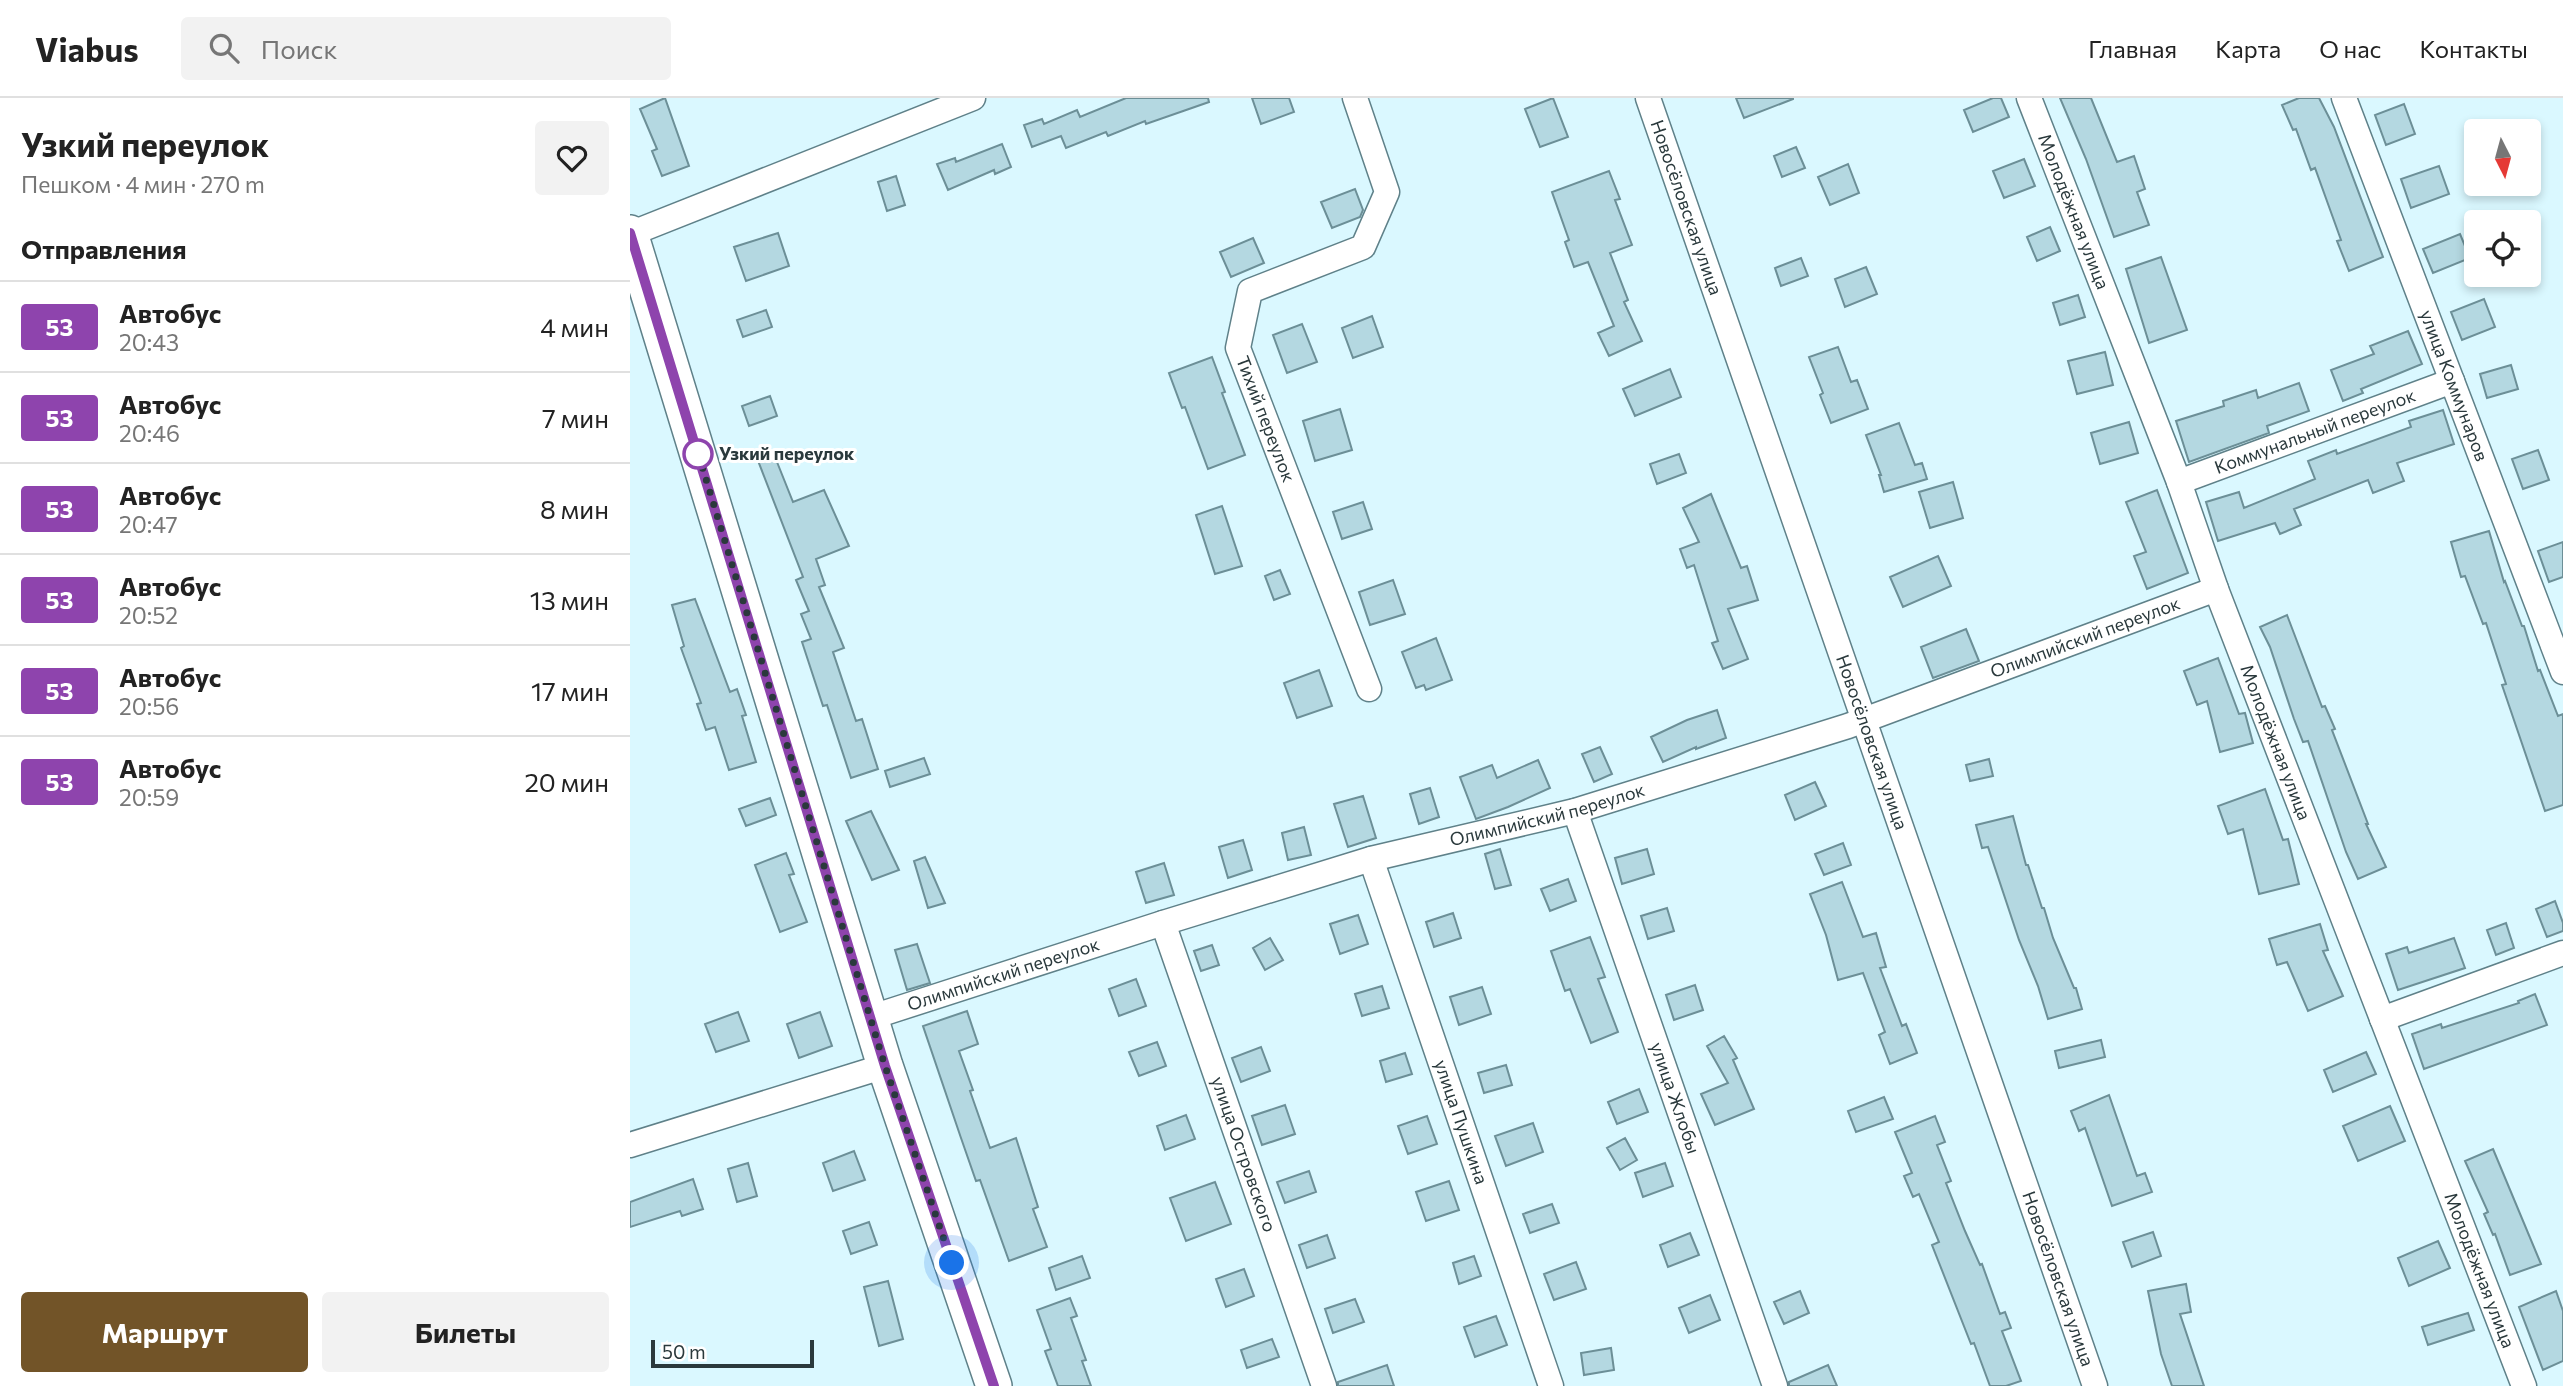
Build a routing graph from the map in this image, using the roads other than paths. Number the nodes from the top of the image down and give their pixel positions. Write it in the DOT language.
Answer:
graph roads {
  1 [pos="973,98"];
  2 [pos="1355,98"];
  3 [pos="1647,98"];
  4 [pos="2029,98"];
  5 [pos="2344,98"];
  6 [pos="630,234"];
  7 [pos="2452,381"];
  8 [pos="2179,482"];
  9 [pos="2216,589"];
  10 [pos="2563,672"];
  11 [pos="1368,689"];
  12 [pos="1863,721"];
  13 [pos="1575,811"];
  14 [pos="1371,859"];
  15 [pos="1163,923"];
  16 [pos="2563,953"];
  17 [pos="872,1017"];
  18 [pos="2382,1019"];
  19 [pos="885,1066"];
  20 [pos="630,1145"];
  21 [pos="994,1386"];
  22 [pos="1324,1386"];
  23 [pos="1550,1386"];
  24 [pos="1775,1386"];
  25 [pos="2095,1386"];
  26 [pos="2524,1386"];
  1 -- 6 [label="street"];
  2 -- 11 [label="street, Тихий переулок"];
  3 -- 12 [label="street, Новосёловская улица"];
  4 -- 8 [label="street, Молодёжная улица"];
  5 -- 7 [label="street, улица Коммунаров"];
  6 -- 17 [label="street"];
  7 -- 8 [label="street, Коммунальный переулок"];
  7 -- 10 [label="street, улица Коммунаров"];
  8 -- 9 [label="street, Молодёжная улица"];
  9 -- 12 [label="street, Олимпийский переулок"];
  9 -- 18 [label="street, Молодёжная улица"];
  12 -- 13 [label="street, Олимпийский переулок"];
  12 -- 25 [label="street, Новосёловская улица"];
  13 -- 14 [label="street, Олимпийский переулок"];
  13 -- 24 [label="street, улица Жлобы"];
  14 -- 15 [label="street, Олимпийский переулок"];
  14 -- 23 [label="street, улица Пушкина"];
  15 -- 17 [label="street, Олимпийский переулок"];
  15 -- 22 [label="street, улица Островского"];
  16 -- 18 [label="street"];
  17 -- 19 [label="street"];
  18 -- 26 [label="street, Молодёжная улица"];
  19 -- 20 [label="street"];
  19 -- 21 [label="street"];
}
